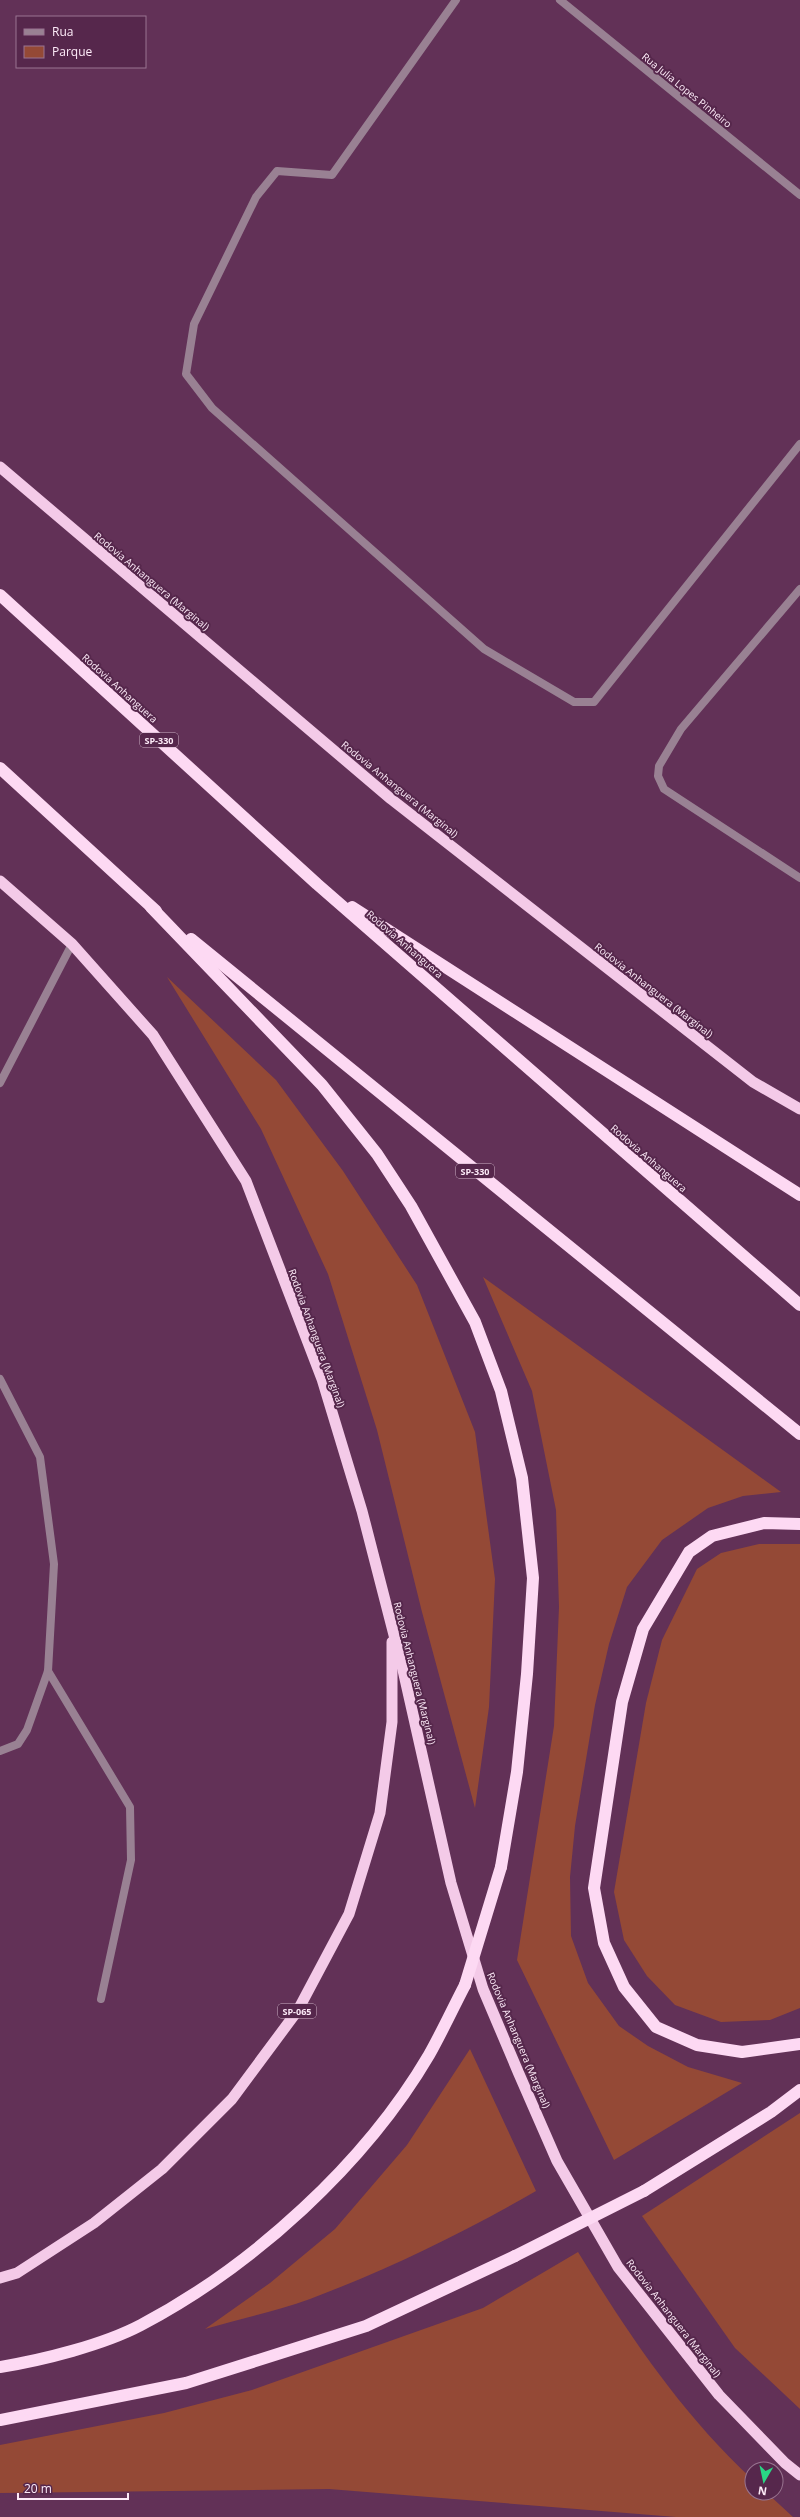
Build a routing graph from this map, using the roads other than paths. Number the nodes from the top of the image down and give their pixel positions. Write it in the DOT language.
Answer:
graph roads {
  1 [pos="456,0"];
  2 [pos="560,0"];
  3 [pos="800,195"];
  4 [pos="800,444"];
  5 [pos="0,468"];
  6 [pos="800,589"];
  7 [pos="0,595"];
  8 [pos="0,768"];
  9 [pos="800,878"];
  10 [pos="0,881"];
  11 [pos="318,884"];
  12 [pos="151,907"];
  13 [pos="72,944"];
  14 [pos="0,1083"];
  15 [pos="800,1109"];
  16 [pos="800,1195"];
  17 [pos="800,1305"];
  18 [pos="0,1379"];
  19 [pos="800,1434"];
  20 [pos="800,1524"];
  21 [pos="392,1625"];
  22 [pos="48,1671"];
  23 [pos="0,1751"];
  24 [pos="101,1999"];
  25 [pos="800,2044"];
  26 [pos="800,2090"];
  27 [pos="0,2278"];
  28 [pos="0,2367"];
  29 [pos="0,2420"];
  30 [pos="800,2475"];
  1 -- 4 [label="street"];
  2 -- 3 [label="street, Rua Julia Lopes Pinheiro"];
  5 -- 15 [label="highway, Rodovia Anhanguera (Marginal)"];
  6 -- 9 [label="street"];
  7 -- 11 [label="highway, Rodovia Anhanguera / SP-330"];
  8 -- 12 [label="highway, SP-330"];
  10 -- 13 [label="highway, Rodovia Anhanguera (Marginal)"];
  11 -- 16 [label="highway"];
  11 -- 17 [label="highway, Rodovia Anhanguera / SP-330"];
  12 -- 19 [label="highway, SP-330"];
  12 -- 28 [label="highway, bridge"];
  13 -- 14 [label="street"];
  13 -- 21 [label="highway, Rodovia Anhanguera (Marginal)"];
  18 -- 22 [label="street"];
  20 -- 25 [label="highway"];
  21 -- 27 [label="highway, SP-065"];
  21 -- 30 [label="highway, Rodovia Anhanguera (Marginal)"];
  22 -- 23 [label="street"];
  22 -- 24 [label="street"];
  26 -- 29 [label="highway, bridge"];
}
